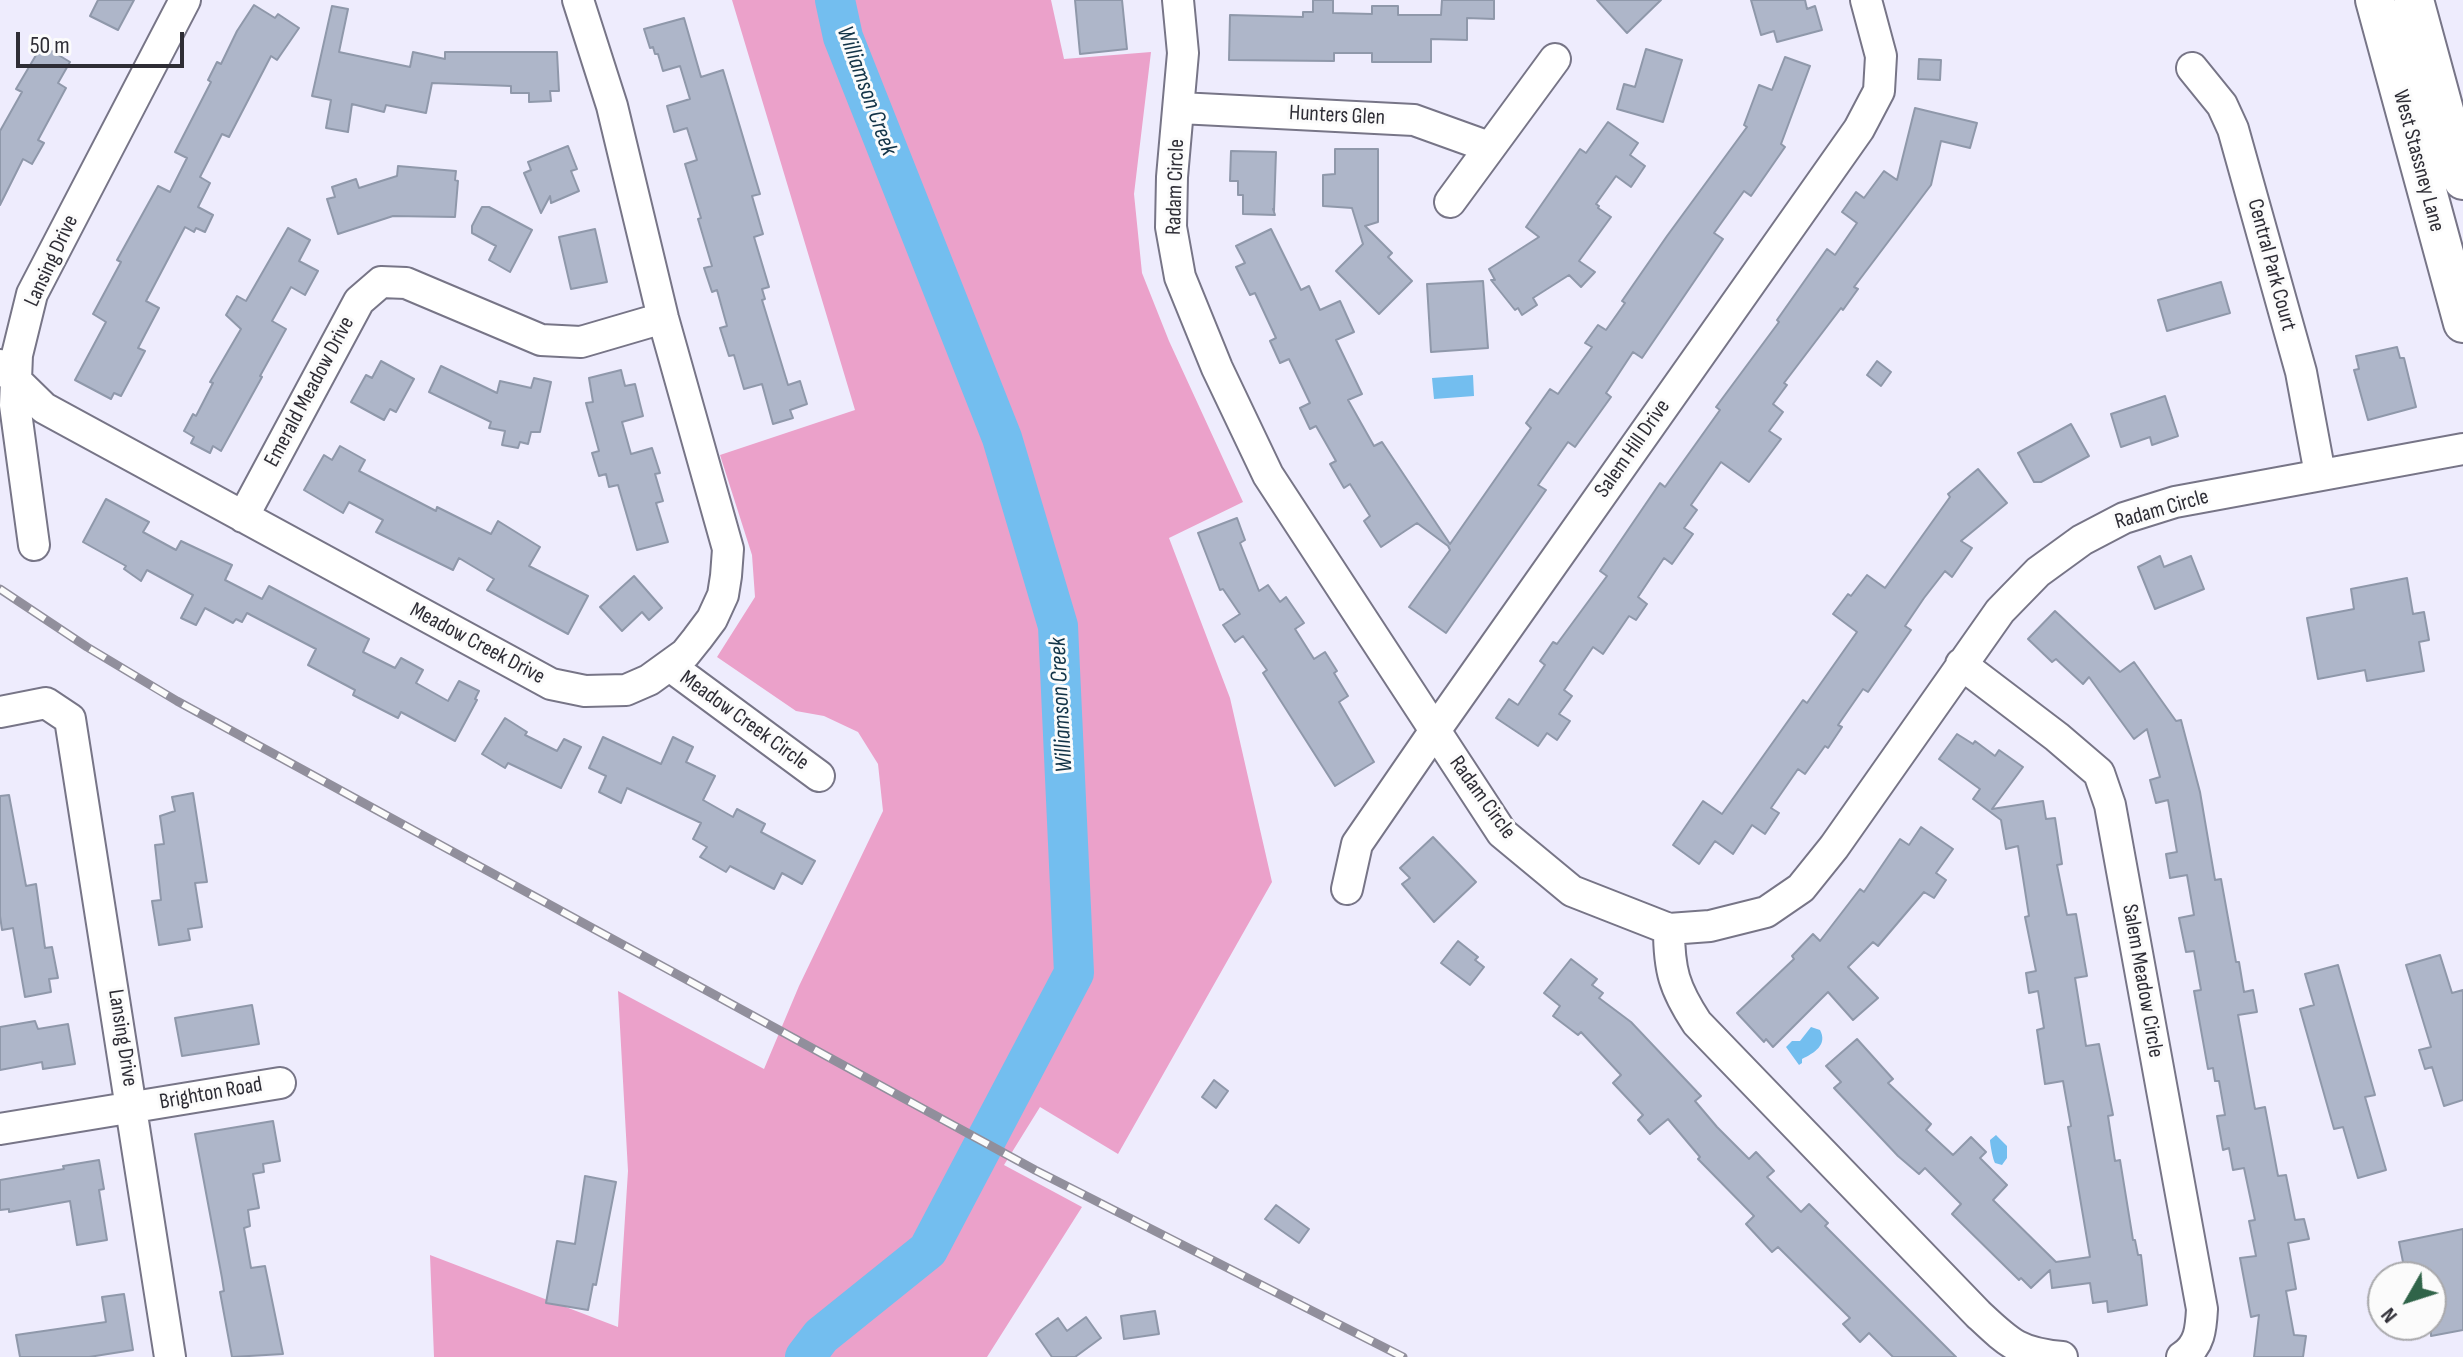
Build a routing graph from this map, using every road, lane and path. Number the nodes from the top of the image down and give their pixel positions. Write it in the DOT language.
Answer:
graph roads {
  1 [pos="185,0"];
  2 [pos="578,0"];
  3 [pos="1178,0"];
  4 [pos="1866,0"];
  5 [pos="2375,0"];
  6 [pos="2414,0"];
  7 [pos="1555,59"];
  8 [pos="2192,68"];
  9 [pos="1180,108"];
  10 [pos="1489,147"];
  11 [pos="2463,180"];
  12 [pos="1450,202"];
  13 [pos="663,318"];
  14 [pos="2463,323"];
  15 [pos="8,373"];
  16 [pos="2463,449"];
  17 [pos="2320,474"];
  18 [pos="243,517"];
  19 [pos="34,545"];
  20 [pos="1961,664"];
  21 [pos="670,666"];
  22 [pos="0,712"];
  23 [pos="1434,732"];
  24 [pos="819,776"];
  25 [pos="1347,889"];
  26 [pos="1669,929"];
  27 [pos="280,1083"];
  28 [pos="133,1108"];
  29 [pos="0,1129"];
  30 [pos="170,1357"];
  31 [pos="2062,1357"];
  32 [pos="2182,1357"];
  1 -- 15 [label="street, Lansing Drive"];
  2 -- 13 [label="street, Meadow Creek Drive"];
  3 -- 9 [label="street, Radam Circle"];
  4 -- 23 [label="street, Salem Hill Drive"];
  5 -- 14 [label="main road, West Stassney Lane"];
  6 -- 11 [label="main road, West Stassney Lane"];
  7 -- 10 [label="street"];
  8 -- 17 [label="street, Central Park Court"];
  9 -- 10 [label="street, Hunters Glen"];
  9 -- 23 [label="street, Radam Circle"];
  10 -- 12 [label="street"];
  13 -- 18 [label="street, Emerald Meadow Drive"];
  13 -- 21 [label="street, Meadow Creek Drive"];
  15 -- 18 [label="street, Meadow Creek Drive"];
  15 -- 19 [label="street, Lansing Drive"];
  16 -- 17 [label="street, Radam Circle"];
  17 -- 20 [label="street, Radam Circle"];
  18 -- 21 [label="street, Meadow Creek Drive"];
  20 -- 26 [label="street, Radam Circle"];
  20 -- 32 [label="street, Salem Meadow Circle"];
  21 -- 24 [label="street, Meadow Creek Circle"];
  22 -- 28 [label="street, Lansing Drive"];
  23 -- 25 [label="street, Salem Hill Drive"];
  23 -- 26 [label="street, Radam Circle"];
  26 -- 31 [label="street"];
  27 -- 28 [label="street, Brighton Road"];
  28 -- 29 [label="street, Brighton Road"];
  28 -- 30 [label="street, Lansing Drive"];
}
